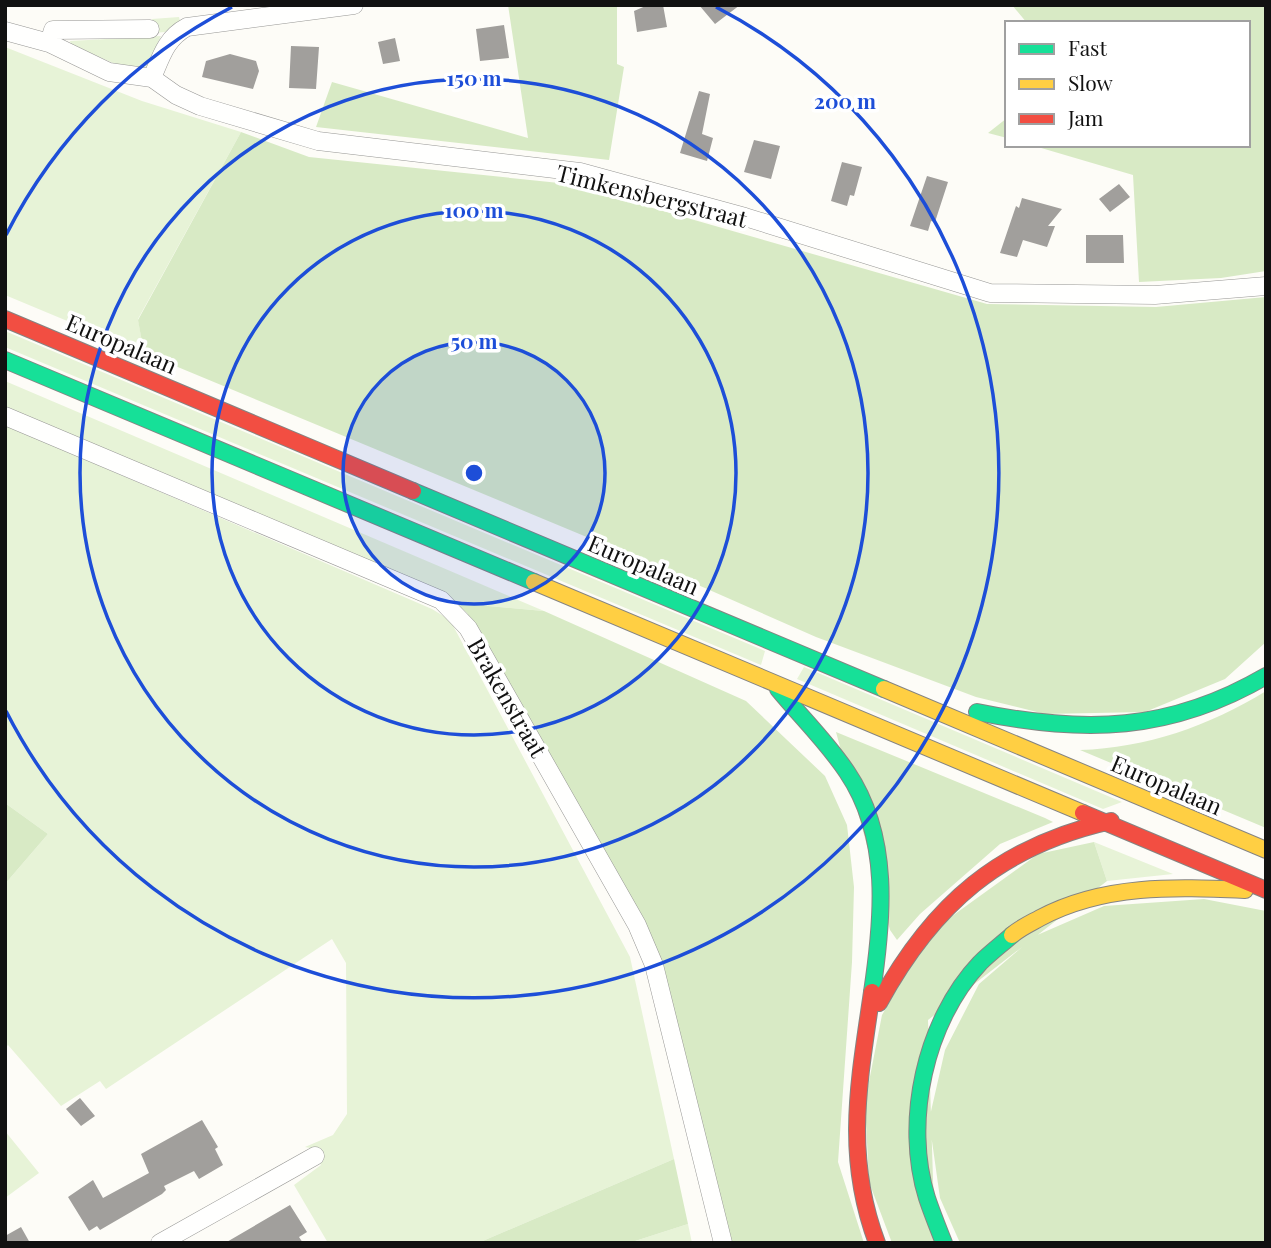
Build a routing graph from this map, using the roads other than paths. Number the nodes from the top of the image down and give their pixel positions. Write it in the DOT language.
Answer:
graph roads {
  1 [pos="354,5"];
  2 [pos="150,29"];
  3 [pos="5,31"];
  4 [pos="49,43"];
  5 [pos="152,78"];
  6 [pos="1266,286"];
  7 [pos="5,319"];
  8 [pos="5,360"];
  9 [pos="5,416"];
  10 [pos="845,672"];
  11 [pos="1266,676"];
  12 [pos="772,681"];
  13 [pos="1189,819"];
  14 [pos="1103,822"];
  15 [pos="1266,850"];
  16 [pos="1266,891"];
  17 [pos="867,1027"];
  18 [pos="315,1156"];
  19 [pos="160,1243"];
  20 [pos="723,1243"];
  21 [pos="877,1243"];
  22 [pos="944,1243"];
  1 -- 5 [label="street"];
  2 -- 4 [label="street"];
  3 -- 4 [label="street, Timkensbergstraat"];
  4 -- 5 [label="street, Timkensbergstraat"];
  5 -- 6 [label="street, Timkensbergstraat"];
  7 -- 10 [label="highway, Europalaan"];
  8 -- 12 [label="highway"];
  9 -- 20 [label="street, Brakenstraat"];
  10 -- 11 [label="highway"];
  10 -- 13 [label="highway, Europalaan"];
  12 -- 14 [label="highway"];
  12 -- 17 [label="highway"];
  13 -- 14 [label="highway"];
  13 -- 15 [label="highway, Europalaan"];
  14 -- 16 [label="highway"];
  14 -- 17 [label="highway"];
  16 -- 22 [label="highway"];
  17 -- 21 [label="highway"];
  18 -- 19 [label="street"];
}
